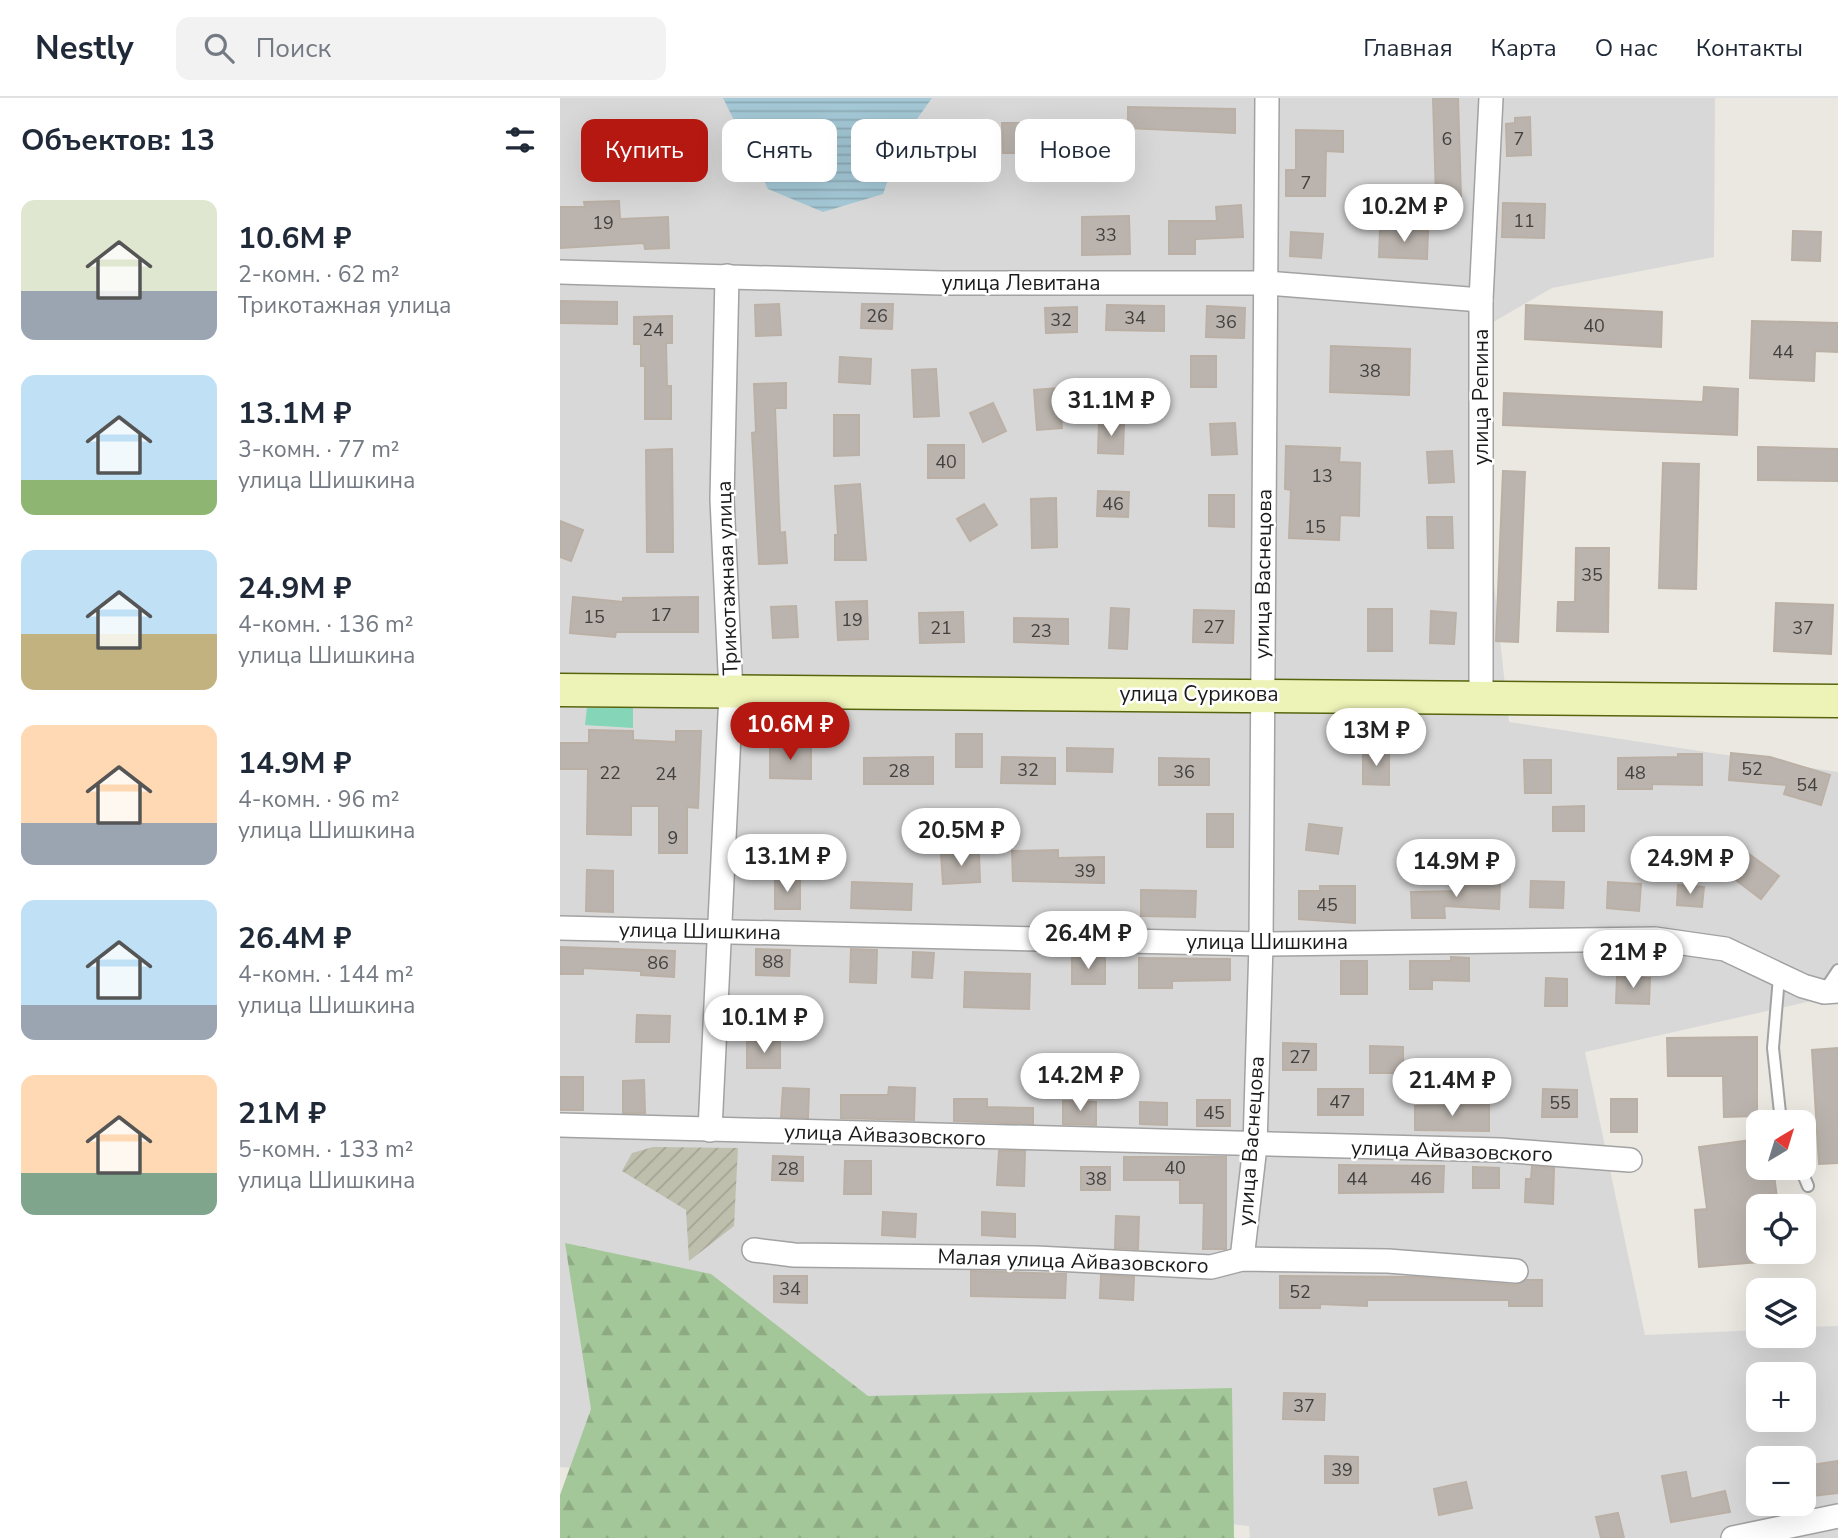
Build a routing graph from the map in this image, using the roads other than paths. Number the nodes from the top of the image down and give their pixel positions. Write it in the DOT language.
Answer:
graph roads {
  1 [pos="1267,98"];
  2 [pos="1491,98"];
  3 [pos="560,272"];
  4 [pos="727,276"];
  5 [pos="1266,283"];
  6 [pos="1481,300"];
  7 [pos="560,690"];
  8 [pos="731,693"];
  9 [pos="1262,693"];
  10 [pos="1481,697"];
  11 [pos="1838,701"];
  12 [pos="560,928"];
  13 [pos="722,932"];
  14 [pos="1261,944"];
  15 [pos="1838,970"];
  16 [pos="1779,977"];
  17 [pos="1831,991"];
  18 [pos="1780,1110"];
  19 [pos="560,1125"];
  20 [pos="710,1130"];
  21 [pos="1255,1146"];
  22 [pos="1630,1160"];
  23 [pos="1805,1180"];
  24 [pos="1808,1186"];
  25 [pos="754,1250"];
  26 [pos="1242,1259"];
  27 [pos="1516,1270"];
  28 [pos="1838,1516"];
  29 [pos="1733,1538"];
  1 -- 5 [label="street, улица Васнецова"];
  2 -- 6 [label="street, улица Репина"];
  3 -- 4 [label="street, улица Левитана"];
  4 -- 5 [label="street, улица Левитана"];
  4 -- 8 [label="street, Трикотажная улица"];
  5 -- 6 [label="street, улица Левитана"];
  5 -- 9 [label="street, улица Васнецова"];
  6 -- 10 [label="street, улица Репина"];
  7 -- 8 [label="street, улица Сурикова"];
  8 -- 9 [label="street, улица Сурикова"];
  8 -- 13 [label="street, Трикотажная улица"];
  9 -- 10 [label="street, улица Сурикова"];
  9 -- 14 [label="street, улица Васнецова"];
  10 -- 11 [label="street, улица Сурикова"];
  12 -- 13 [label="street, улица Шишкина"];
  13 -- 14 [label="street, улица Шишкина"];
  13 -- 20 [label="street, Трикотажная улица"];
  14 -- 16 [label="street, улица Шишкина"];
  14 -- 21 [label="street, улица Васнецова"];
  15 -- 17 [label="lane"];
  16 -- 17 [label="street, улица Шишкина"];
  16 -- 18 [label="lane"];
  19 -- 20 [label="street, улица Айвазовского"];
  20 -- 21 [label="street, улица Айвазовского"];
  21 -- 22 [label="street, улица Айвазовского"];
  21 -- 26 [label="street, улица Васнецова"];
  23 -- 24 [label="lane"];
  25 -- 26 [label="street, Малая улица Айвазовского"];
  26 -- 27 [label="street, Малая улица Айвазовского"];
  28 -- 29 [label="street"];
}
